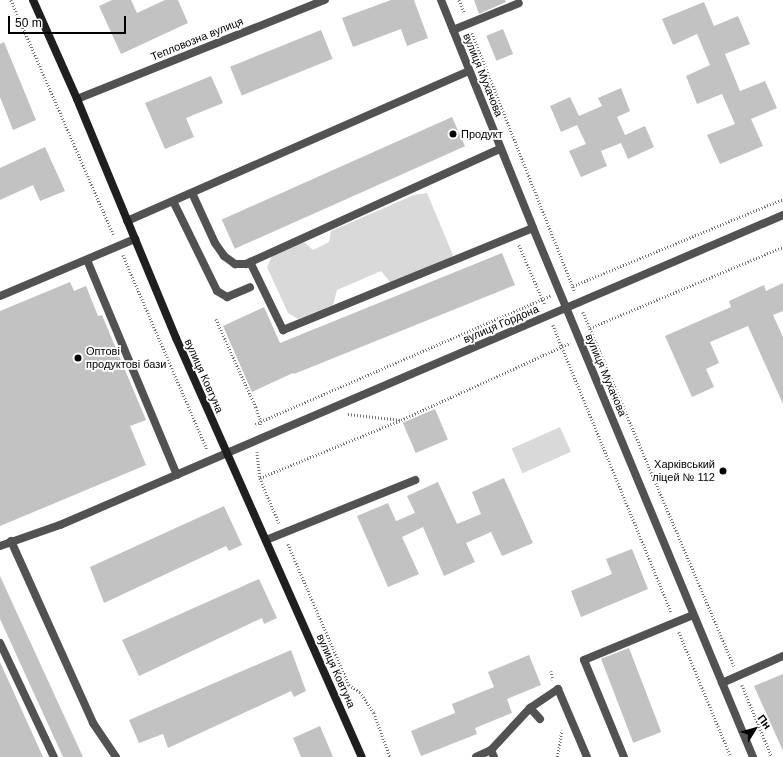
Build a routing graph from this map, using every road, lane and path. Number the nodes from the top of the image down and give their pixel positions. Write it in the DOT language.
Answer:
graph roads {
  1 [pos="11,0"];
  2 [pos="33,0"];
  3 [pos="325,0"];
  4 [pos="441,0"];
  5 [pos="459,0"];
  6 [pos="519,3"];
  7 [pos="469,24"];
  8 [pos="453,30"];
  9 [pos="469,71"];
  10 [pos="77,99"];
  11 [pos="500,149"];
  12 [pos="192,193"];
  13 [pos="783,200"];
  14 [pos="173,201"];
  15 [pos="783,215"];
  16 [pos="127,221"];
  17 [pos="533,228"];
  18 [pos="515,236"];
  19 [pos="135,239"];
  20 [pos="119,246"];
  21 [pos="783,247"];
  22 [pos="87,260"];
  23 [pos="250,262"];
  24 [pos="573,286"];
  25 [pos="250,287"];
  26 [pos="559,292"];
  27 [pos="0,296"];
  28 [pos="542,299"];
  29 [pos="579,302"];
  30 [pos="566,308"];
  31 [pos="549,315"];
  32 [pos="590,328"];
  33 [pos="592,333"];
  34 [pos="579,339"];
  35 [pos="562,346"];
  36 [pos="255,424"];
  37 [pos="227,454"];
  38 [pos="212,460"];
  39 [pos="177,475"];
  40 [pos="260,478"];
  41 [pos="415,480"];
  42 [pos="266,540"];
  43 [pos="11,542"];
  44 [pos="0,546"];
  45 [pos="693,614"];
  46 [pos="675,622"];
  47 [pos="0,643"];
  48 [pos="783,656"];
  49 [pos="738,676"];
  50 [pos="722,683"];
  51 [pos="530,708"];
  52 [pos="540,719"];
  53 [pos="492,753"];
  54 [pos="54,757"];
  55 [pos="116,757"];
  56 [pos="362,757"];
  57 [pos="476,757"];
  58 [pos="587,757"];
  59 [pos="624,757"];
  60 [pos="731,757"];
  61 [pos="753,757"];
  62 [pos="772,757"];
  1 -- 20 [label="path"];
  2 -- 10 [label="street, вулиця Ковтуна"];
  3 -- 10 [label="street, Тепловозна вулиця"];
  4 -- 8 [label="street, вулиця Мухачова"];
  5 -- 7 [label="path"];
  6 -- 7 [label="street"];
  7 -- 8 [label="street"];
  7 -- 24 [label="path"];
  8 -- 9 [label="street, вулиця Мухачова"];
  9 -- 11 [label="street, вулиця Мухачова"];
  9 -- 12 [label="street"];
  10 -- 16 [label="street, вулиця Ковтуна"];
  11 -- 17 [label="street, вулиця Мухачова"];
  11 -- 23 [label="street"];
  12 -- 14 [label="street"];
  12 -- 23 [label="street"];
  13 -- 24 [label="path"];
  14 -- 16 [label="street"];
  14 -- 25 [label="street"];
  15 -- 29 [label="street, вулиця Гордона"];
  16 -- 19 [label="street, вулиця Ковтуна"];
  17 -- 18 [label="street"];
  17 -- 26 [label="street, вулиця Мухачова"];
  18 -- 23 [label="street"];
  18 -- 28 [label="path"];
  19 -- 20 [label="street"];
  19 -- 37 [label="street, вулиця Ковтуна"];
  20 -- 22 [label="street"];
  20 -- 38 [label="path"];
  21 -- 32 [label="path"];
  22 -- 27 [label="street"];
  22 -- 39 [label="street"];
  24 -- 26 [label="path"];
  24 -- 29 [label="path"];
  26 -- 28 [label="path"];
  26 -- 30 [label="street, вулиця Мухачова"];
  28 -- 31 [label="path"];
  28 -- 36 [label="path"];
  29 -- 30 [label="street, вулиця Гордона"];
  29 -- 32 [label="path"];
  30 -- 31 [label="street, вулиця Гордона"];
  30 -- 34 [label="street, вулиця Мухачова"];
  31 -- 35 [label="path"];
  31 -- 37 [label="street, вулиця Гордона"];
  32 -- 33 [label="path"];
  33 -- 34 [label="path"];
  33 -- 49 [label="path"];
  34 -- 35 [label="path"];
  34 -- 45 [label="street, вулиця Мухачова"];
  35 -- 40 [label="path"];
  35 -- 46 [label="path"];
  37 -- 38 [label="street, вулиця Гордона"];
  37 -- 42 [label="street, вулиця Ковтуна"];
  38 -- 39 [label="street, вулиця Гордона"];
  39 -- 43 [label="street, вулиця Гордона"];
  41 -- 42 [label="street"];
  42 -- 56 [label="street, вулиця Ковтуна"];
  43 -- 44 [label="street, вулиця Гордона"];
  43 -- 55 [label="street"];
  45 -- 46 [label="street"];
  45 -- 50 [label="street, вулиця Мухачова"];
  46 -- 59 [label="street"];
  46 -- 60 [label="path"];
  47 -- 54 [label="street"];
  48 -- 49 [label="street"];
  49 -- 50 [label="street"];
  49 -- 62 [label="path"];
  50 -- 61 [label="street, вулиця Мухачова"];
  51 -- 52 [label="street"];
  51 -- 53 [label="street"];
  51 -- 58 [label="street"];
  53 -- 57 [label="street"];
}
